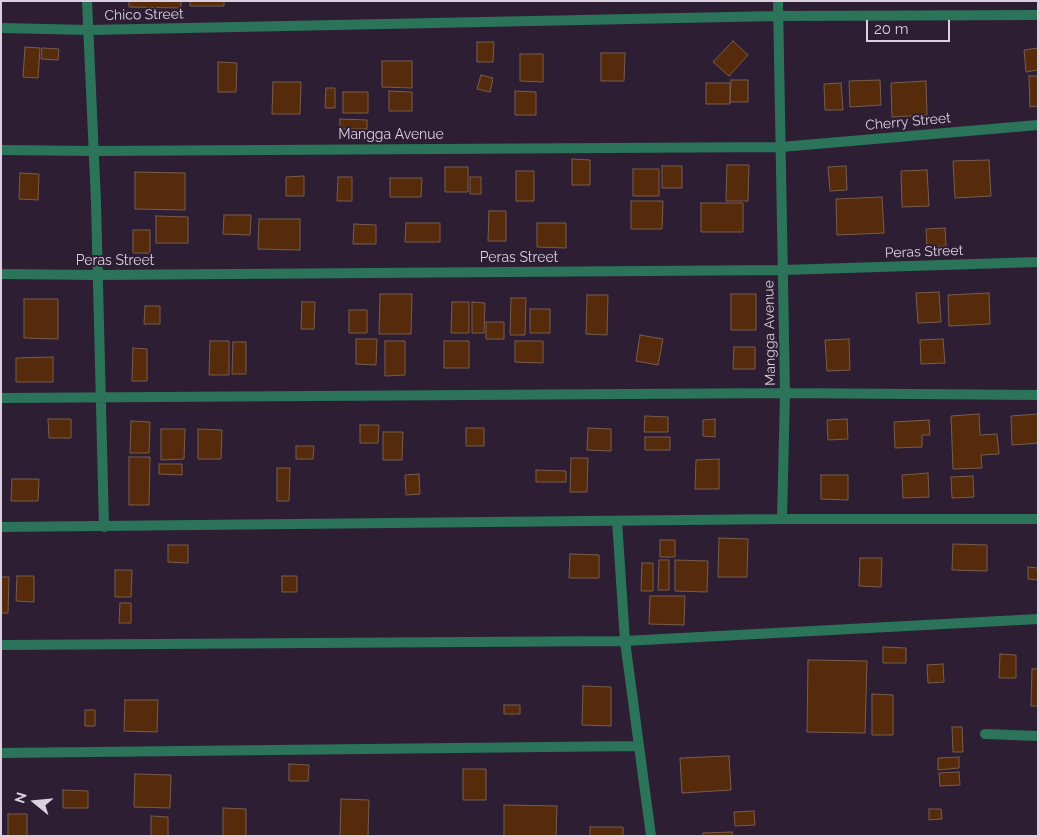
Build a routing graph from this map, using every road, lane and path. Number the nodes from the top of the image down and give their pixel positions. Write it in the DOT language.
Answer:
graph roads {
  1 [pos="87,1"];
  2 [pos="778,1"];
  3 [pos="1038,15"];
  4 [pos="778,16"];
  5 [pos="1,28"];
  6 [pos="89,30"];
  7 [pos="1038,125"];
  8 [pos="781,146"];
  9 [pos="1,150"];
  10 [pos="94,151"];
  11 [pos="1038,262"];
  12 [pos="783,270"];
  13 [pos="1,274"];
  14 [pos="97,276"];
  15 [pos="785,393"];
  16 [pos="1038,395"];
  17 [pos="1,398"];
  18 [pos="101,399"];
  19 [pos="782,519"];
  20 [pos="1038,519"];
  21 [pos="617,521"];
  22 [pos="104,526"];
  23 [pos="1,527"];
  24 [pos="1038,619"];
  25 [pos="625,641"];
  26 [pos="1,645"];
  27 [pos="985,734"];
  28 [pos="1038,736"];
  29 [pos="639,746"];
  30 [pos="1,753"];
  31 [pos="651,836"];
  1 -- 6 [label="street"];
  2 -- 4 [label="street, Mangga Avenue"];
  3 -- 4 [label="street, Chico Street"];
  4 -- 6 [label="street, Chico Street"];
  4 -- 8 [label="street, Mangga Avenue"];
  5 -- 6 [label="street, Chico Street"];
  6 -- 10 [label="street"];
  7 -- 8 [label="street, Cherry Street"];
  8 -- 10 [label="street, Mangga Avenue"];
  8 -- 12 [label="street, Mangga Avenue"];
  9 -- 10 [label="street, Mangga Avenue"];
  10 -- 14 [label="street"];
  11 -- 12 [label="street, Peras Street"];
  12 -- 14 [label="street, Peras Street"];
  12 -- 15 [label="street, Mangga Avenue"];
  13 -- 14 [label="street, Peras Street"];
  14 -- 18 [label="street"];
  15 -- 16 [label="street"];
  15 -- 18 [label="street"];
  15 -- 19 [label="street, Mangga Avenue"];
  17 -- 18 [label="street"];
  18 -- 22 [label="street"];
  19 -- 20 [label="street"];
  19 -- 21 [label="street"];
  21 -- 22 [label="street"];
  21 -- 25 [label="street"];
  22 -- 23 [label="street"];
  24 -- 25 [label="street"];
  25 -- 26 [label="street"];
  25 -- 29 [label="street"];
  27 -- 28 [label="street"];
  29 -- 30 [label="street"];
  29 -- 31 [label="street"];
}
